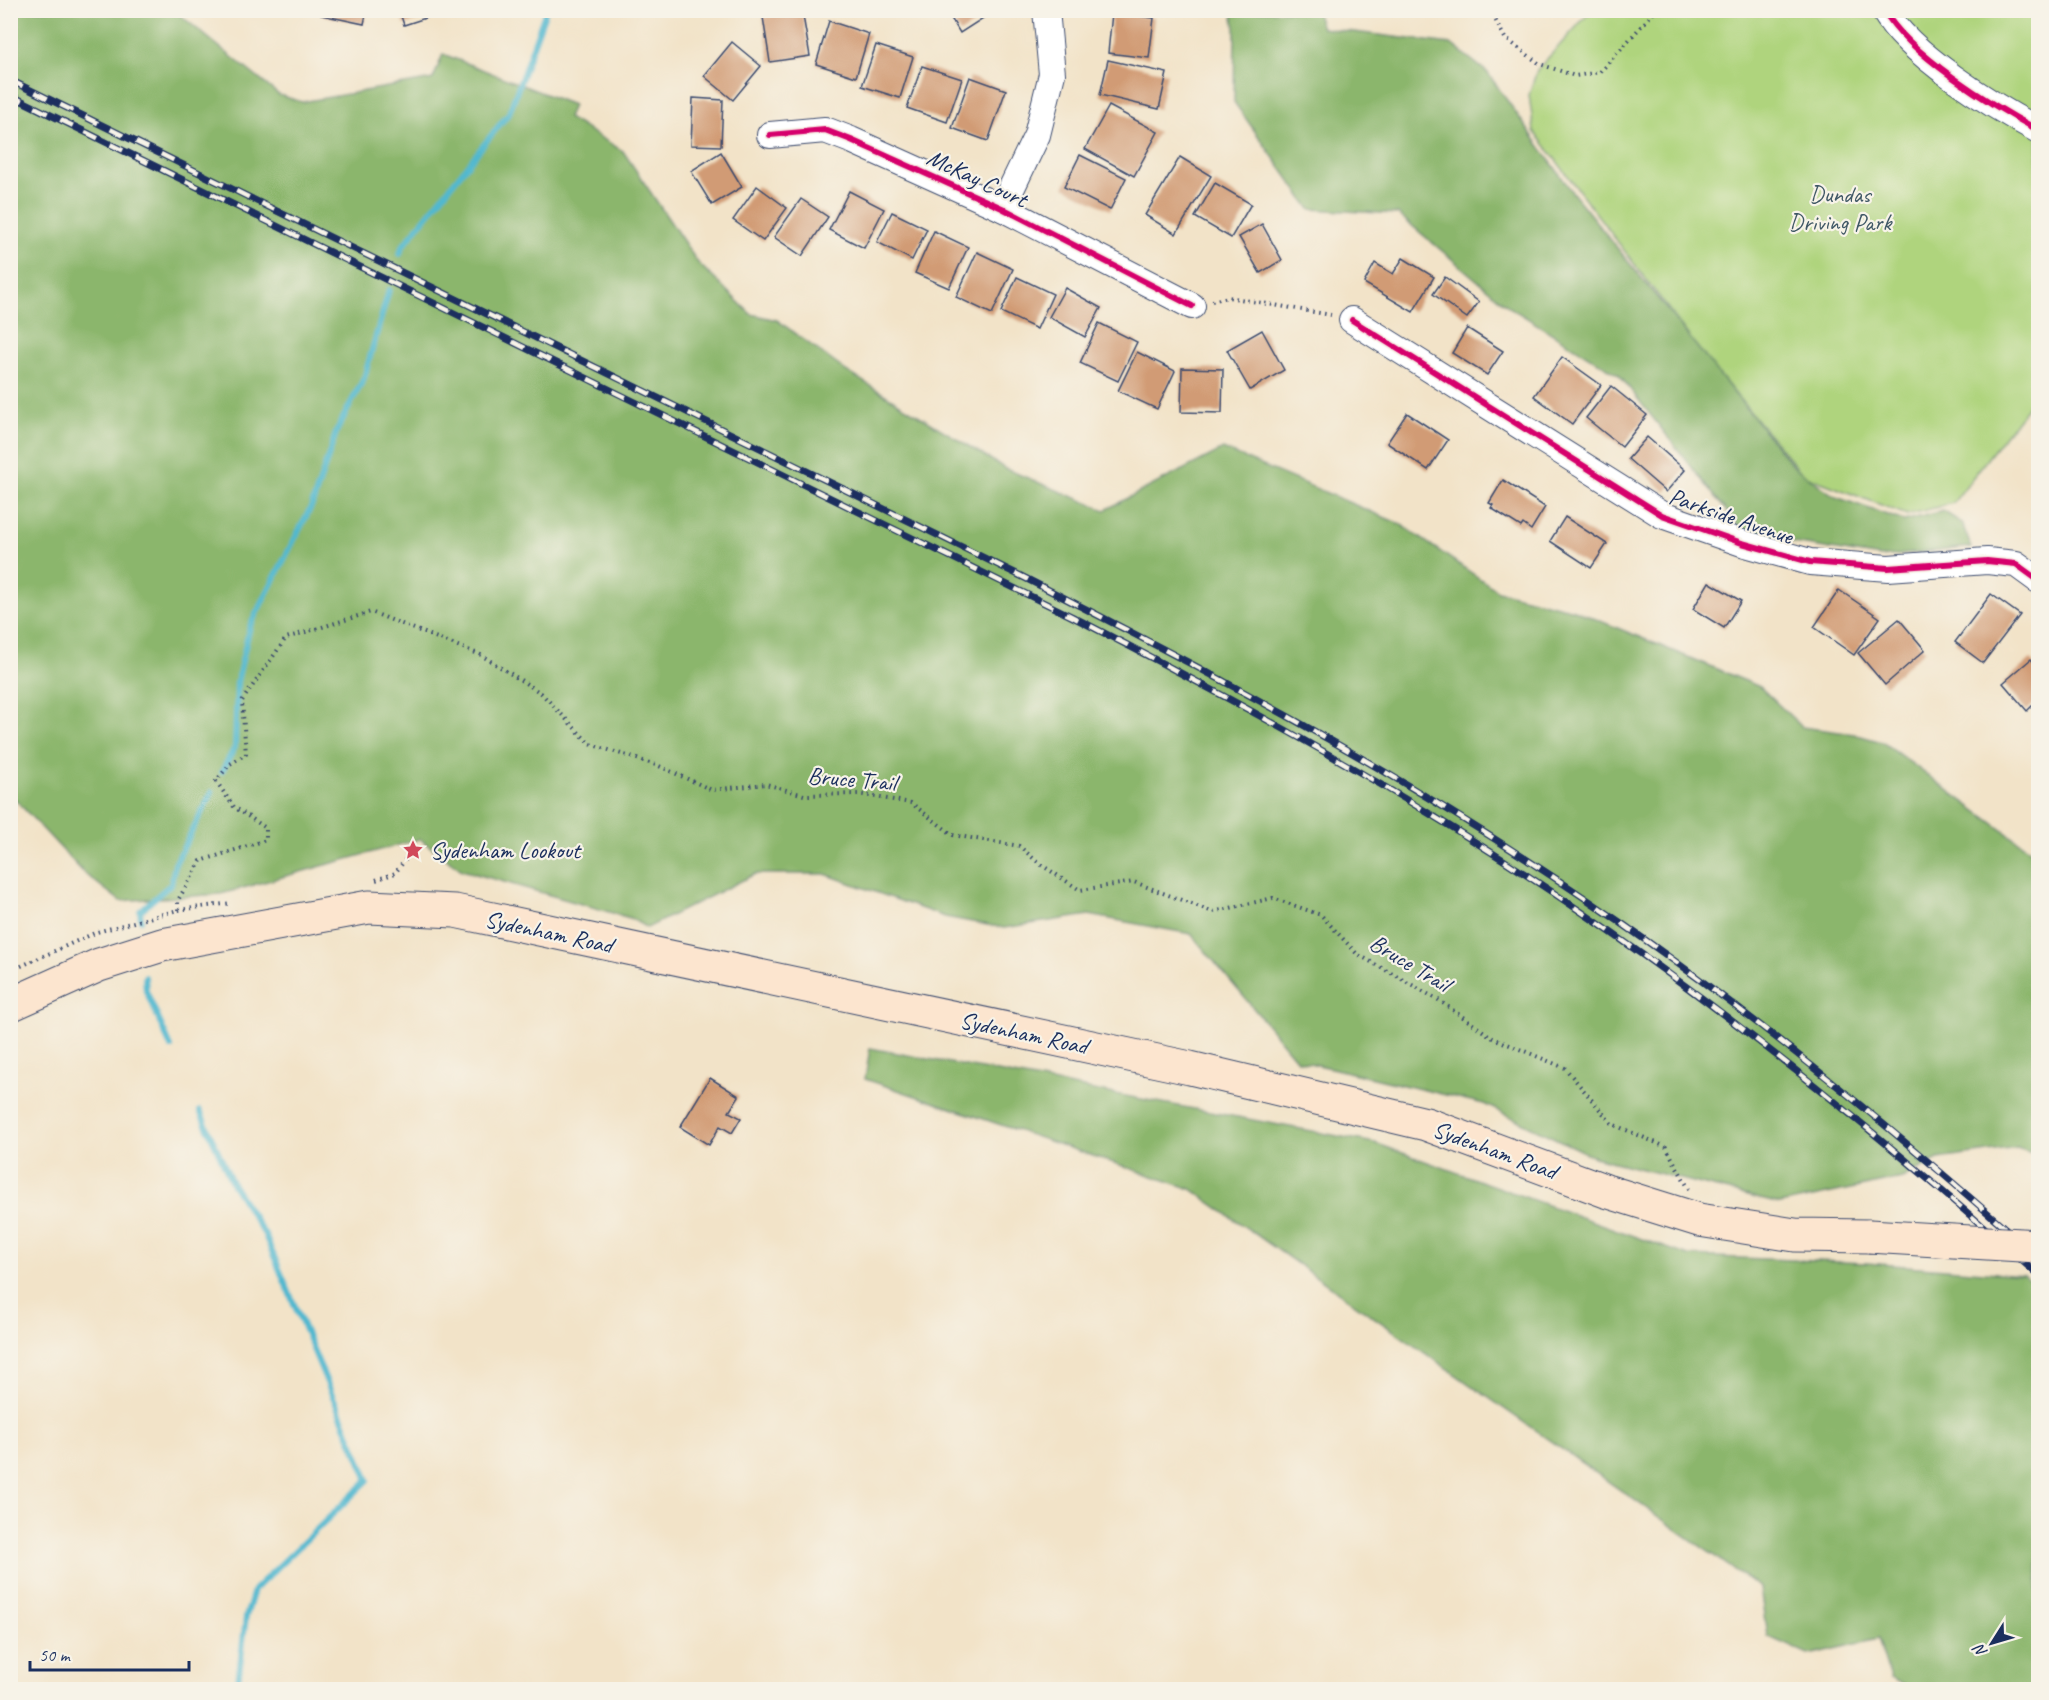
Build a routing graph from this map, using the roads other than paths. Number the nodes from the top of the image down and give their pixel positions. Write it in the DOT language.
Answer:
graph roads {
  1 [pos="1046,10"];
  2 [pos="1884,10"];
  3 [pos="2038,130"];
  4 [pos="770,135"];
  5 [pos="1002,208"];
  6 [pos="1192,306"];
  7 [pos="1352,320"];
  8 [pos="2038,580"];
  9 [pos="10,1005"];
  10 [pos="2038,1246"];
  1 -- 5 [label="street"];
  2 -- 3 [label="street"];
  4 -- 5 [label="street, McKay Court"];
  5 -- 6 [label="street, McKay Court"];
  7 -- 8 [label="street, Parkside Avenue"];
  9 -- 10 [label="main road, Sydenham Road, bridge"];
}
